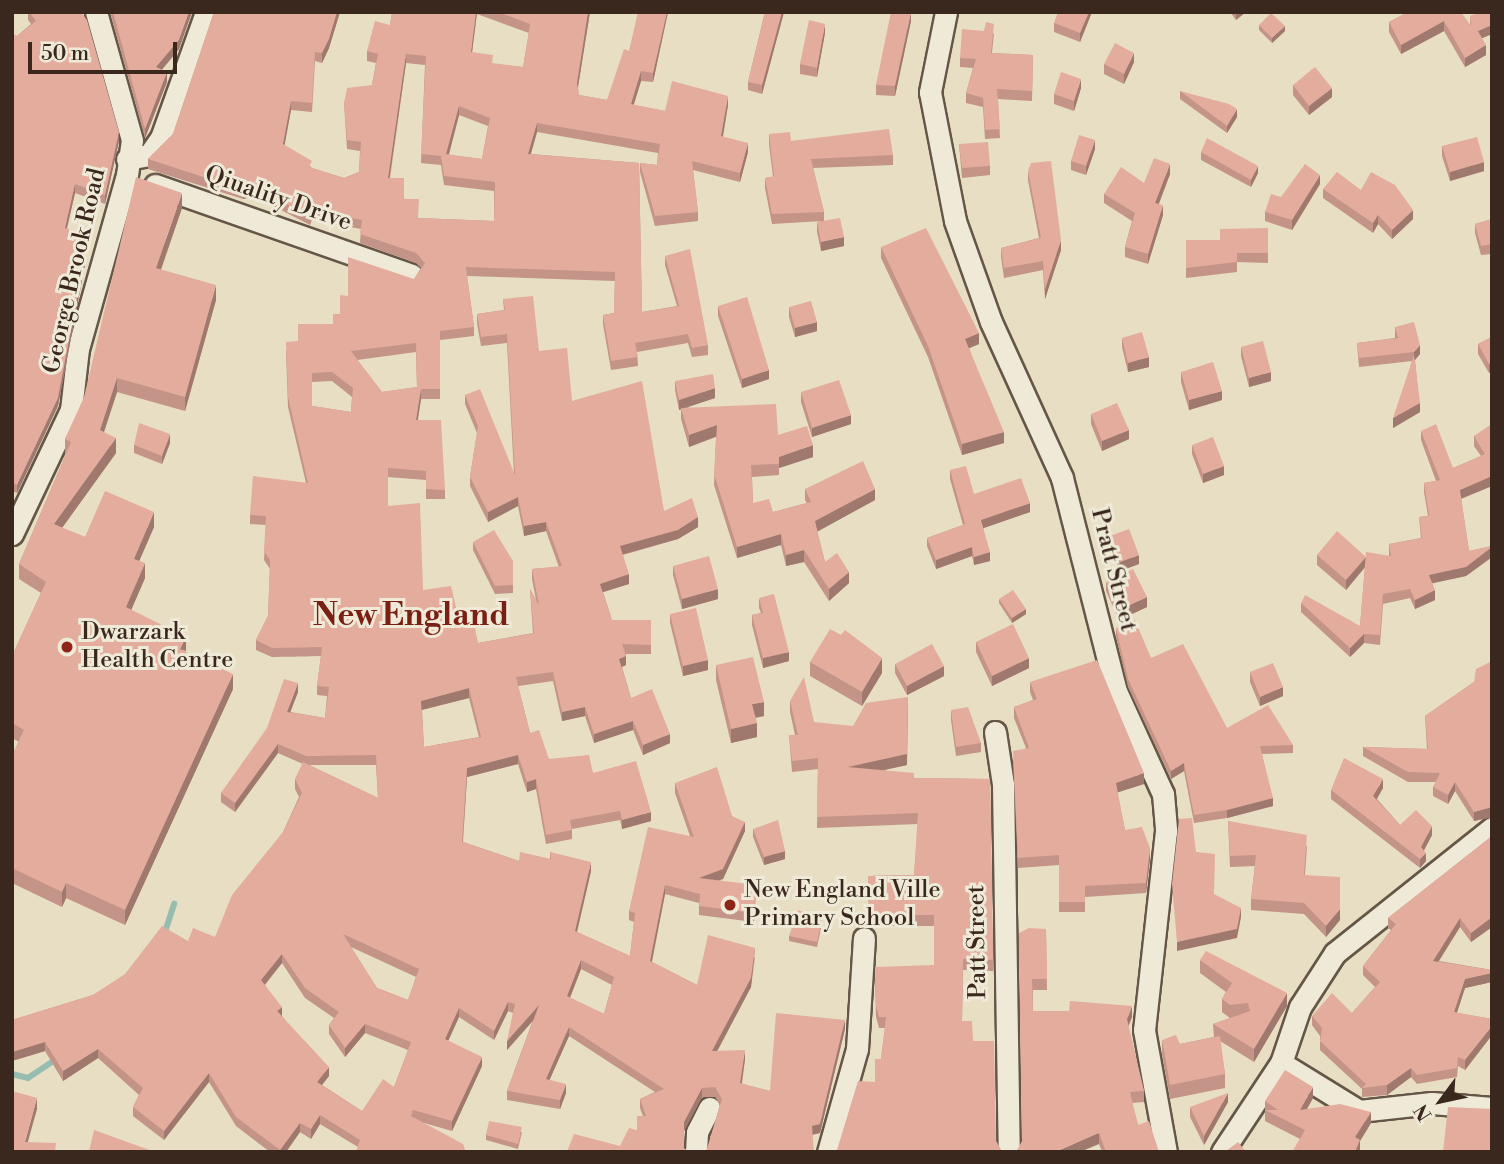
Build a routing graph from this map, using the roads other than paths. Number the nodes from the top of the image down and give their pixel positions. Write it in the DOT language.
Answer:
graph roads {
  1 [pos="96,12"];
  2 [pos="206,12"];
  3 [pos="946,12"];
  4 [pos="127,167"];
  5 [pos="412,275"];
  6 [pos="12,534"];
  7 [pos="995,732"];
  8 [pos="1492,828"];
  9 [pos="864,938"];
  10 [pos="1281,1063"];
  11 [pos="709,1108"];
  12 [pos="1492,1108"];
  13 [pos="696,1152"];
  14 [pos="828,1152"];
  15 [pos="1009,1152"];
  16 [pos="1166,1152"];
  17 [pos="1222,1152"];
  1 -- 4 [label="street, George Brook Road"];
  2 -- 4 [label="street"];
  3 -- 16 [label="street, Pratt Street"];
  4 -- 5 [label="street, Qiuality Drive"];
  4 -- 6 [label="street, George Brook Road"];
  7 -- 15 [label="street, Patt Street"];
  8 -- 10 [label="street"];
  9 -- 14 [label="street"];
  10 -- 12 [label="street"];
  10 -- 17 [label="street"];
  11 -- 13 [label="street"];
}
